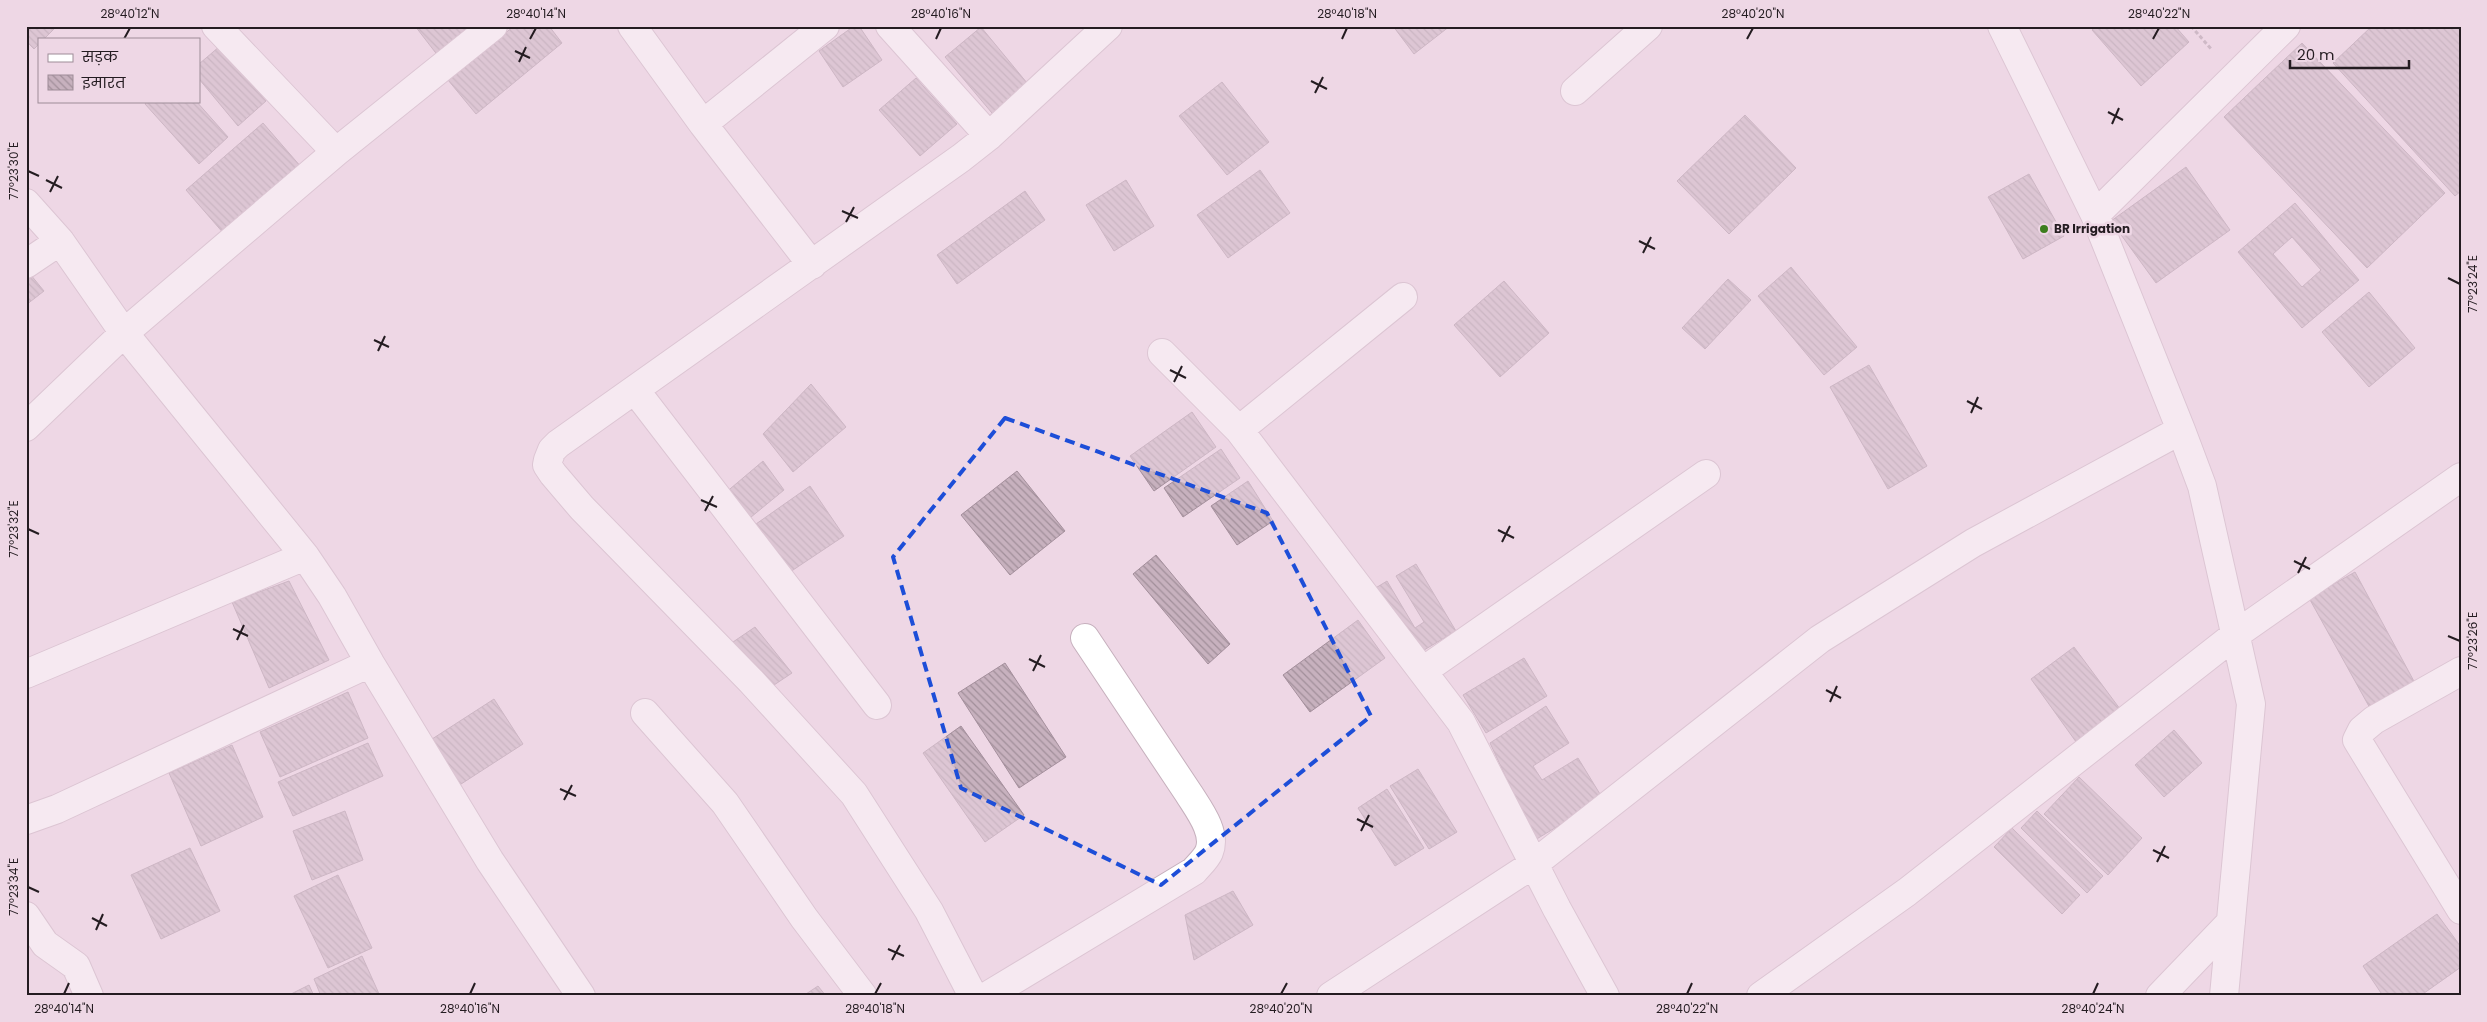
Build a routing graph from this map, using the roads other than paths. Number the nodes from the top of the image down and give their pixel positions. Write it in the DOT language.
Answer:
graph roads {
  1 [pos="216,26"];
  2 [pos="493,26"];
  3 [pos="632,26"];
  4 [pos="826,26"];
  5 [pos="890,26"];
  6 [pos="1108,26"];
  7 [pos="1648,26"];
  8 [pos="2002,26"];
  9 [pos="2286,26"];
  10 [pos="1576,91"];
  11 [pos="703,124"];
  12 [pos="989,136"];
  13 [pos="336,152"];
  14 [pos="26,203"];
  15 [pos="2095,215"];
  16 [pos="60,241"];
  17 [pos="26,264"];
  18 [pos="812,265"];
  19 [pos="1404,297"];
  20 [pos="124,333"];
  21 [pos="1162,353"];
  22 [pos="635,390"];
  23 [pos="26,427"];
  24 [pos="1239,430"];
  25 [pos="2182,430"];
  26 [pos="1706,474"];
  27 [pos="2461,477"];
  28 [pos="305,556"];
  29 [pos="2235,635"];
  30 [pos="1085,638"];
  31 [pos="370,663"];
  32 [pos="1424,671"];
  33 [pos="2461,671"];
  34 [pos="26,674"];
  35 [pos="877,705"];
  36 [pos="645,713"];
  37 [pos="26,820"];
  38 [pos="1535,863"];
  39 [pos="2461,910"];
  40 [pos="26,916"];
  41 [pos="2231,922"];
  42 [pos="89,996"];
  43 [pos="581,996"];
  44 [pos="863,996"];
  45 [pos="973,996"];
  46 [pos="987,996"];
  47 [pos="1331,996"];
  48 [pos="1606,996"];
  49 [pos="1761,996"];
  50 [pos="2160,996"];
  51 [pos="2224,996"];
  1 -- 13 [label="street"];
  2 -- 13 [label="street"];
  3 -- 11 [label="street"];
  4 -- 11 [label="street"];
  5 -- 12 [label="street"];
  6 -- 12 [label="street"];
  7 -- 10 [label="street"];
  8 -- 15 [label="street"];
  9 -- 15 [label="street"];
  11 -- 18 [label="street"];
  12 -- 18 [label="street"];
  13 -- 20 [label="street"];
  14 -- 16 [label="street"];
  15 -- 25 [label="street"];
  16 -- 17 [label="street"];
  16 -- 20 [label="street"];
  18 -- 22 [label="street"];
  19 -- 24 [label="street"];
  20 -- 23 [label="street"];
  20 -- 28 [label="street"];
  21 -- 24 [label="street"];
  22 -- 35 [label="street"];
  22 -- 45 [label="street"];
  24 -- 32 [label="street"];
  25 -- 29 [label="street"];
  25 -- 38 [label="street"];
  26 -- 32 [label="street"];
  27 -- 29 [label="street"];
  28 -- 31 [label="street"];
  28 -- 34 [label="street"];
  29 -- 41 [label="street"];
  29 -- 49 [label="street"];
  30 -- 46 [label="street"];
  31 -- 37 [label="street"];
  31 -- 43 [label="street"];
  32 -- 38 [label="street"];
  33 -- 39 [label="street"];
  36 -- 44 [label="street"];
  38 -- 47 [label="street"];
  38 -- 48 [label="street"];
  40 -- 42 [label="street"];
  41 -- 50 [label="street"];
  41 -- 51 [label="street"];
}
